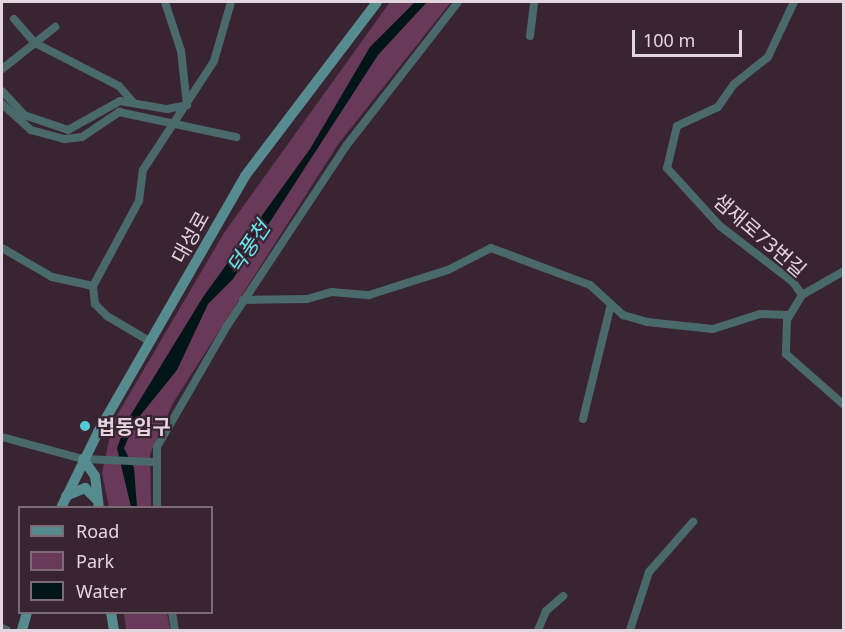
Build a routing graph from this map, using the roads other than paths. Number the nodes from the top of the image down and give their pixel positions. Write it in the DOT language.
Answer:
graph roads {
  1 [pos="165,2"];
  2 [pos="231,2"];
  3 [pos="377,2"];
  4 [pos="458,2"];
  5 [pos="534,2"];
  6 [pos="794,2"];
  7 [pos="14,19"];
  8 [pos="55,27"];
  9 [pos="530,36"];
  10 [pos="35,43"];
  11 [pos="2,69"];
  12 [pos="2,91"];
  13 [pos="132,101"];
  14 [pos="2,104"];
  15 [pos="187,105"];
  16 [pos="172,121"];
  17 [pos="236,137"];
  18 [pos="2,248"];
  19 [pos="843,271"];
  20 [pos="93,286"];
  21 [pos="802,295"];
  22 [pos="243,300"];
  23 [pos="611,304"];
  24 [pos="789,315"];
  25 [pos="151,342"];
  26 [pos="843,405"];
  27 [pos="583,419"];
  28 [pos="2,437"];
  29 [pos="83,459"];
  30 [pos="153,462"];
  31 [pos="66,496"];
  32 [pos="61,506"];
  33 [pos="99,506"];
  34 [pos="157,506"];
  35 [pos="693,522"];
  36 [pos="563,596"];
  37 [pos="26,614"];
  38 [pos="111,614"];
  39 [pos="172,614"];
  40 [pos="2,628"];
  41 [pos="7,630"];
  42 [pos="22,630"];
  43 [pos="114,630"];
  44 [pos="175,630"];
  45 [pos="538,630"];
  46 [pos="630,630"];
  1 -- 15 [label="street"];
  2 -- 15 [label="street"];
  3 -- 25 [label="street, 대성로"];
  4 -- 22 [label="street"];
  5 -- 9 [label="street"];
  6 -- 21 [label="street, 샘재로73번길"];
  7 -- 10 [label="street"];
  8 -- 10 [label="street"];
  10 -- 11 [label="street"];
  10 -- 13 [label="street"];
  12 -- 13 [label="street"];
  13 -- 15 [label="street"];
  14 -- 16 [label="street"];
  15 -- 16 [label="street"];
  16 -- 17 [label="street"];
  16 -- 20 [label="street"];
  18 -- 20 [label="street"];
  19 -- 21 [label="street, 샘재로73번길"];
  20 -- 25 [label="street"];
  21 -- 24 [label="street"];
  22 -- 23 [label="street"];
  22 -- 30 [label="street"];
  23 -- 24 [label="street"];
  23 -- 27 [label="street"];
  24 -- 26 [label="street"];
  25 -- 29 [label="street, 대성로"];
  28 -- 29 [label="street"];
  29 -- 30 [label="street"];
  29 -- 31 [label="street, 대성로"];
  29 -- 33 [label="street"];
  30 -- 34 [label="street"];
  31 -- 32 [label="street, 대성로"];
  31 -- 33 [label="street"];
  35 -- 46 [label="street"];
  36 -- 45 [label="street"];
  37 -- 42 [label="street"];
  38 -- 43 [label="street"];
  39 -- 44 [label="street"];
  40 -- 41 [label="street"];
}
